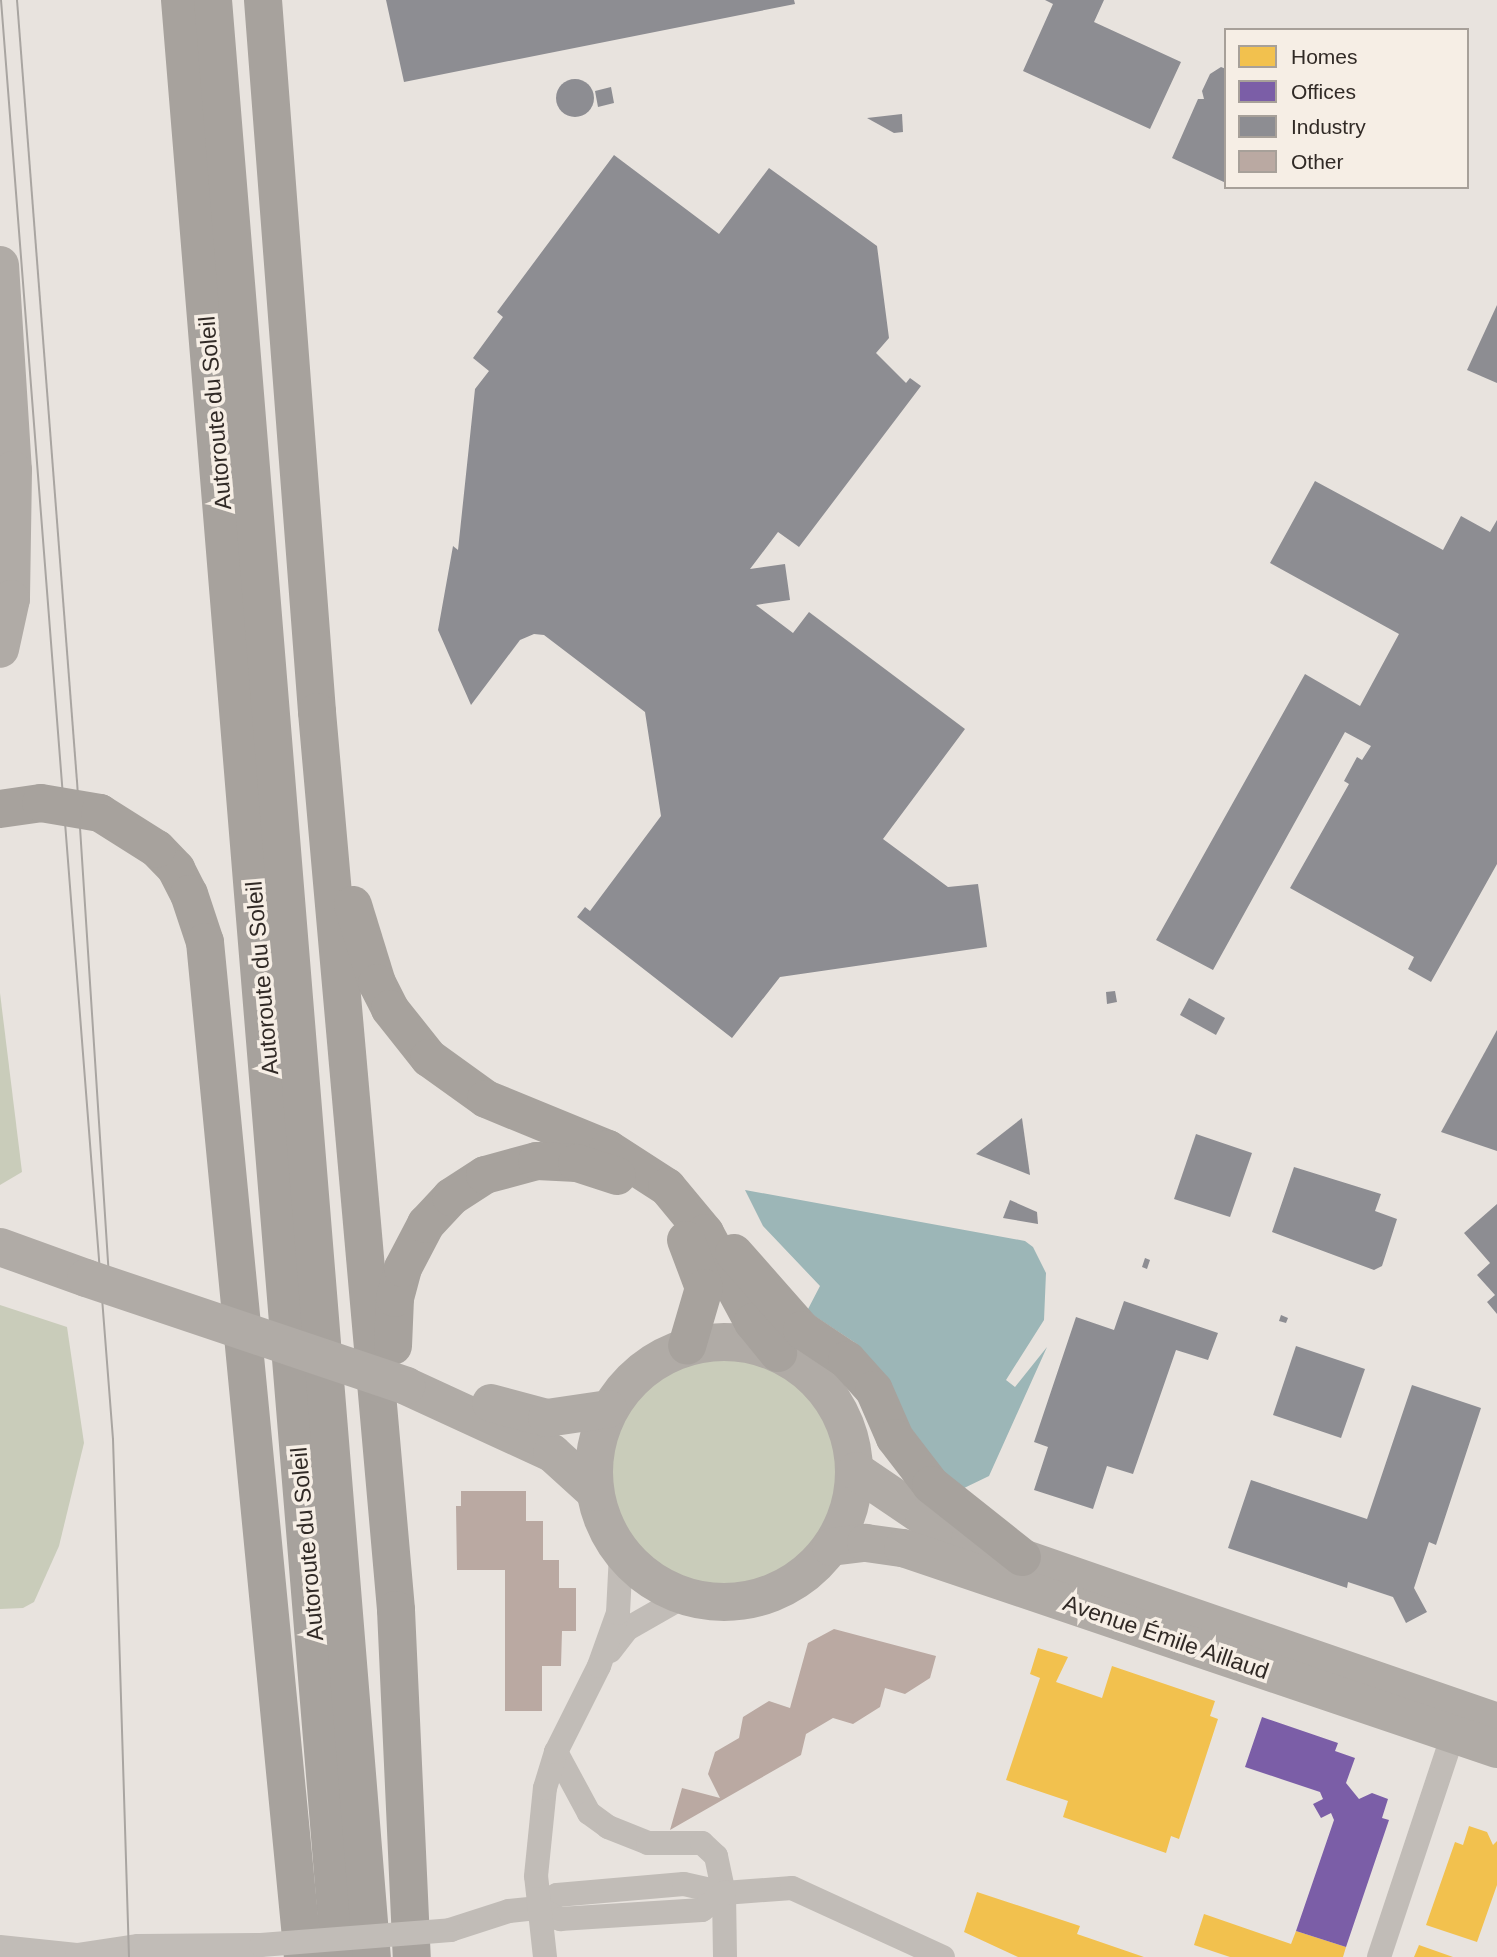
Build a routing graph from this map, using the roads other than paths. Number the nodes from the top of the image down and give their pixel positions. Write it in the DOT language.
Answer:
graph roads {
  1 [pos="180,0"];
  2 [pos="213,0"];
  3 [pos="263,0"];
  4 [pos="0,265"];
  5 [pos="305,503"];
  6 [pos="0,649"];
  7 [pos="0,809"];
  8 [pos="682,1200"];
  9 [pos="0,1247"];
  10 [pos="687,1346"];
  11 [pos="778,1353"];
  12 [pos="406,1386"];
  13 [pos="608,1409"];
  14 [pos="856,1471"];
  15 [pos="595,1492"];
  16 [pos="831,1547"];
  17 [pos="621,1553"];
  18 [pos="1022,1557"];
  19 [pos="684,1597"];
  20 [pos="396,1610"];
  21 [pos="599,1666"];
  22 [pos="1497,1722"];
  23 [pos="1454,1735"];
  24 [pos="1497,1749"];
  25 [pos="556,1752"];
  26 [pos="724,1893"];
  27 [pos="539,1909"];
  28 [pos="0,1947"];
  29 [pos="303,1957"];
  30 [pos="340,1957"];
  31 [pos="372,1957"];
  32 [pos="412,1957"];
  33 [pos="545,1957"];
  34 [pos="725,1957"];
  35 [pos="943,1957"];
  36 [pos="1379,1957"];
  1 -- 30 [label="highway, Autoroute du Soleil"];
  2 -- 31 [label="highway, Autoroute du Soleil"];
  3 -- 5 [label="highway"];
  4 -- 6 [label="main road"];
  5 -- 8 [label="highway"];
  5 -- 20 [label="highway"];
  7 -- 29 [label="highway, bridge"];
  8 -- 11 [label="highway"];
  8 -- 18 [label="highway"];
  9 -- 12 [label="main road, bridge"];
  10 -- 11 [label="main road"];
  10 -- 13 [label="main road"];
  10 -- 20 [label="highway"];
  11 -- 14 [label="main road"];
  12 -- 13 [label="main road"];
  12 -- 15 [label="main road"];
  13 -- 15 [label="main road"];
  14 -- 16 [label="main road"];
  14 -- 18 [label="main road, Avenue Émile Aillaud"];
  15 -- 17 [label="main road"];
  16 -- 19 [label="main road"];
  16 -- 23 [label="main road, Avenue Émile Aillaud"];
  17 -- 19 [label="main road"];
  17 -- 21 [label="street"];
  18 -- 22 [label="main road, Avenue Émile Aillaud"];
  19 -- 21 [label="street"];
  20 -- 32 [label="highway"];
  21 -- 25 [label="street"];
  23 -- 24 [label="main road, Avenue Émile Aillaud"];
  23 -- 36 [label="street"];
  25 -- 26 [label="street"];
  25 -- 27 [label="street"];
  26 -- 27 [label="street"];
  26 -- 34 [label="street"];
  26 -- 35 [label="street"];
  27 -- 28 [label="street, bridge"];
  27 -- 33 [label="street"];
}
